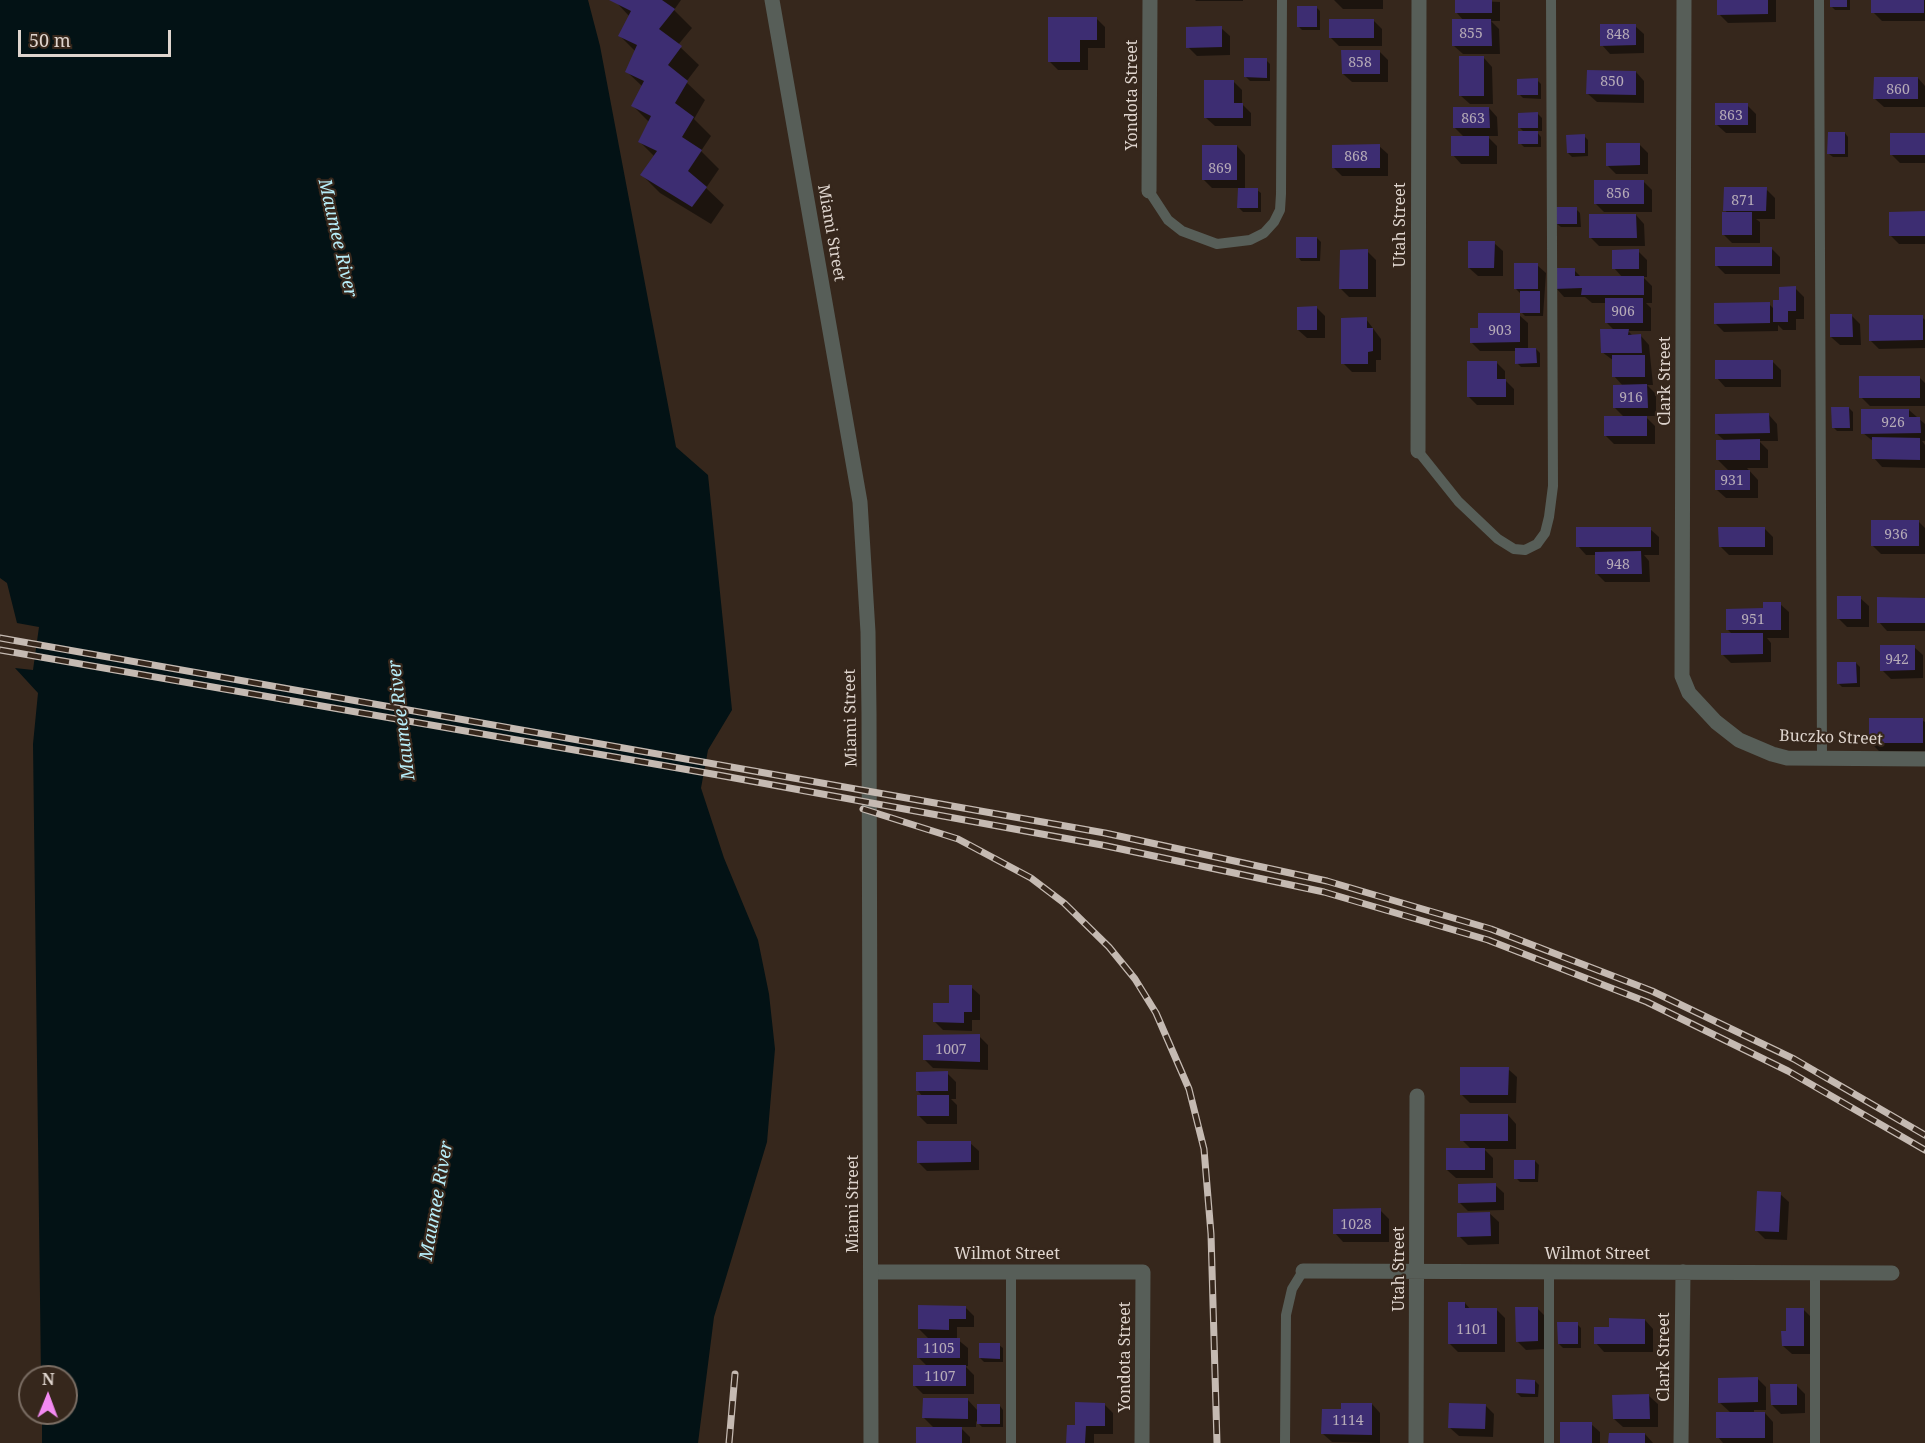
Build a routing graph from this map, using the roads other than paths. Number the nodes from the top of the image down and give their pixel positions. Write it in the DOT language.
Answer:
graph roads {
  1 [pos="772,0"];
  2 [pos="1150,0"];
  3 [pos="1282,0"];
  4 [pos="1419,0"];
  5 [pos="1551,0"];
  6 [pos="1684,0"];
  7 [pos="1820,0"];
  8 [pos="1149,190"];
  9 [pos="1418,451"];
  10 [pos="1739,740"];
  11 [pos="1822,758"];
  12 [pos="1925,759"];
  13 [pos="1417,1096"];
  14 [pos="1303,1271"];
  15 [pos="1417,1271"];
  16 [pos="1549,1271"];
  17 [pos="871,1272"];
  18 [pos="1011,1272"];
  19 [pos="1143,1272"];
  20 [pos="1683,1272"];
  21 [pos="1815,1273"];
  22 [pos="1892,1273"];
  23 [pos="872,1443"];
  24 [pos="1011,1443"];
  25 [pos="1142,1443"];
  26 [pos="1285,1443"];
  27 [pos="1416,1443"];
  28 [pos="1549,1443"];
  29 [pos="1681,1443"];
  30 [pos="1815,1443"];
  1 -- 17 [label="street, Miami Street"];
  2 -- 8 [label="street, Yondota Street"];
  3 -- 8 [label="lane"];
  4 -- 9 [label="street, Utah Street"];
  5 -- 9 [label="lane"];
  6 -- 10 [label="street, Clark Street"];
  7 -- 11 [label="lane"];
  10 -- 11 [label="street, Buczko Street"];
  11 -- 12 [label="street, Buczko Street"];
  13 -- 15 [label="street, Utah Street"];
  14 -- 15 [label="street, Wilmot Street"];
  14 -- 26 [label="lane"];
  15 -- 16 [label="street, Wilmot Street"];
  15 -- 27 [label="street, Utah Street"];
  16 -- 20 [label="street, Wilmot Street"];
  16 -- 28 [label="lane"];
  17 -- 18 [label="street, Wilmot Street"];
  17 -- 23 [label="street, Miami Street"];
  18 -- 19 [label="street, Wilmot Street"];
  18 -- 24 [label="lane"];
  19 -- 25 [label="street, Yondota Street"];
  20 -- 21 [label="street, Wilmot Street"];
  20 -- 29 [label="street, Clark Street"];
  21 -- 22 [label="street, Wilmot Street"];
  21 -- 30 [label="lane"];
}
